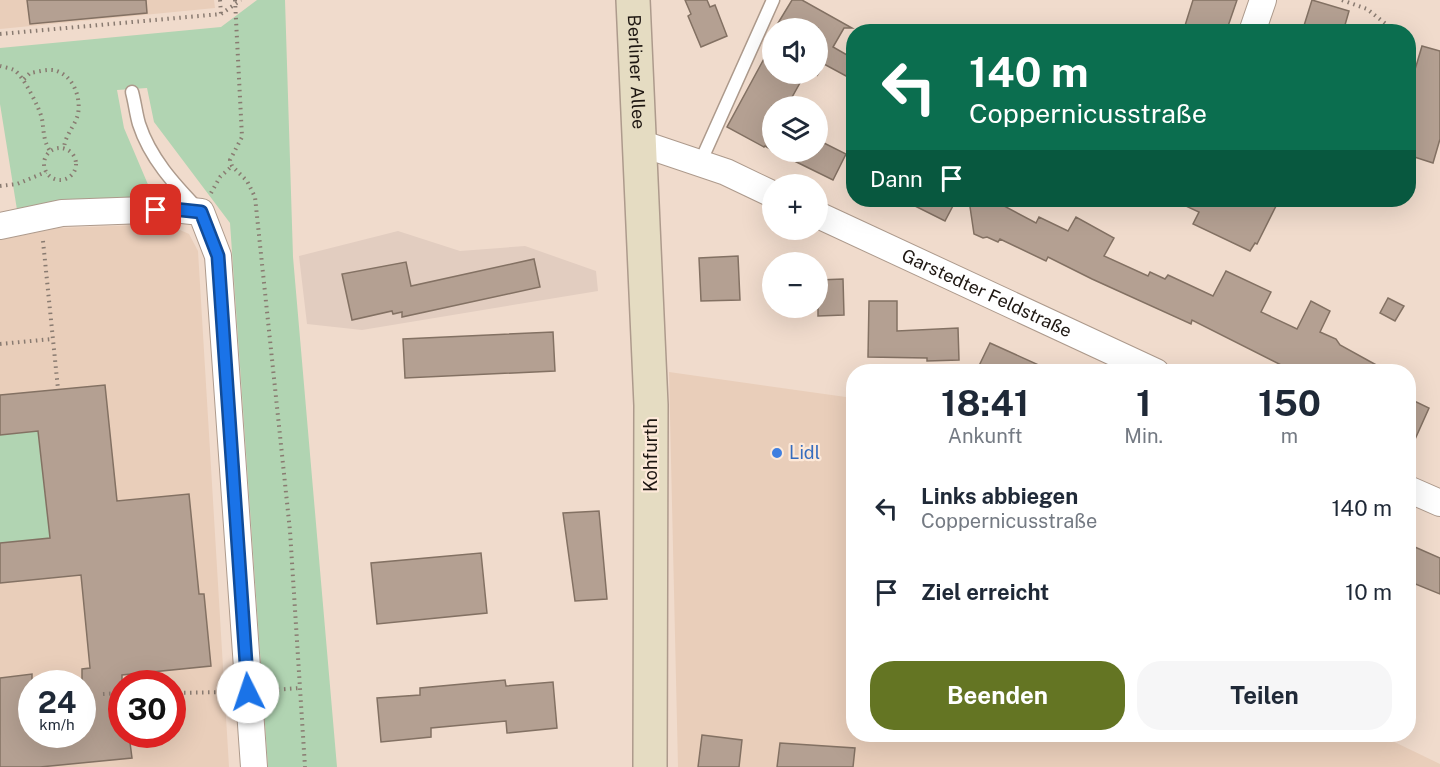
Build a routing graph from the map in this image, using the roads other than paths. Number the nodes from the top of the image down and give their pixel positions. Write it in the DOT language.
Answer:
graph roads {
  1 [pos="633,0"];
  2 [pos="773,0"];
  3 [pos="1263,0"];
  4 [pos="1255,24"];
  5 [pos="132,92"];
  6 [pos="640,143"];
  7 [pos="700,163"];
  8 [pos="762,190"];
  9 [pos="201,212"];
  10 [pos="828,220"];
  11 [pos="0,226"];
  12 [pos="1139,364"];
  13 [pos="1416,492"];
  14 [pos="1440,503"];
  15 [pos="254,767"];
  16 [pos="650,767"];
  1 -- 6 [label="street, Berliner Allee"];
  2 -- 7 [label="lane"];
  3 -- 4 [label="street"];
  5 -- 9 [label="lane"];
  6 -- 7 [label="street"];
  6 -- 16 [label="street, Kohfurth"];
  7 -- 8 [label="street"];
  9 -- 11 [label="street"];
  9 -- 15 [label="street"];
  10 -- 12 [label="street, Garstedter Feldstraße"];
  13 -- 14 [label="street"];
}
